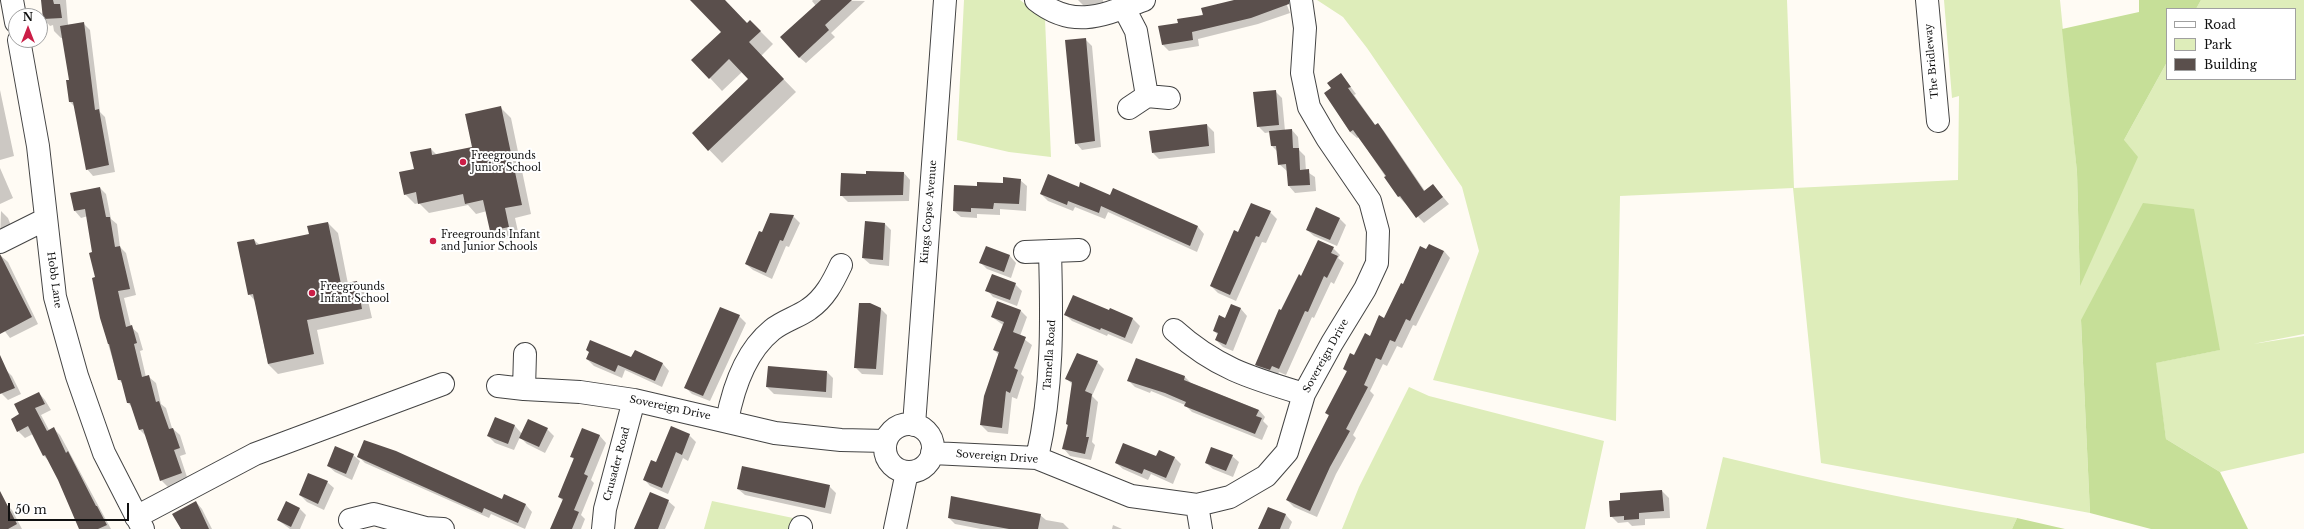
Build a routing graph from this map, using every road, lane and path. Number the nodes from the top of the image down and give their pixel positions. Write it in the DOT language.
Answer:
graph roads {
  1 [pos="945,0"];
  2 [pos="1036,0"];
  3 [pos="1144,0"];
  4 [pos="1301,0"];
  5 [pos="1927,0"];
  6 [pos="1124,8"];
  7 [pos="20,48"];
  8 [pos="1147,96"];
  9 [pos="1169,98"];
  10 [pos="1129,108"];
  11 [pos="1938,121"];
  12 [pos="46,219"];
  13 [pos="0,242"];
  14 [pos="1079,250"];
  15 [pos="1050,251"];
  16 [pos="1025,252"];
  17 [pos="841,265"];
  18 [pos="1174,328"];
  19 [pos="525,354"];
  20 [pos="443,384"];
  21 [pos="498,386"];
  22 [pos="524,389"];
  23 [pos="1304,394"];
  24 [pos="634,400"];
  25 [pos="727,421"];
  26 [pos="914,425"];
  27 [pos="886,441"];
  28 [pos="932,453"];
  29 [pos="1037,458"];
  30 [pos="907,472"];
  31 [pos="1197,505"];
  32 [pos="350,520"];
  33 [pos="139,523"];
  34 [pos="432,529"];
  35 [pos="602,529"];
  36 [pos="895,529"];
  37 [pos="1201,529"];
  1 -- 26 [label="street, Kings Copse Avenue"];
  2 -- 6 [label="street"];
  3 -- 6 [label="street"];
  4 -- 23 [label="street, Sovereign Drive"];
  5 -- 11 [label="street, The Bridleway"];
  6 -- 8 [label="street"];
  7 -- 12 [label="street, Hobb Lane"];
  8 -- 9 [label="street"];
  8 -- 10 [label="street"];
  12 -- 13 [label="street"];
  12 -- 33 [label="street, Hobb Lane"];
  14 -- 15 [label="street"];
  15 -- 16 [label="street"];
  15 -- 29 [label="street, Tamella Road"];
  17 -- 25 [label="street"];
  18 -- 23 [label="street"];
  19 -- 22 [label="street"];
  20 -- 33 [label="street"];
  21 -- 22 [label="street, Sovereign Drive"];
  22 -- 24 [label="street, Sovereign Drive"];
  23 -- 31 [label="street, Sovereign Drive"];
  24 -- 25 [label="street, Sovereign Drive"];
  24 -- 35 [label="street, Crusader Road"];
  25 -- 27 [label="street, Sovereign Drive"];
  26 -- 27 [label="street"];
  26 -- 28 [label="street"];
  27 -- 30 [label="street"];
  28 -- 29 [label="street, Sovereign Drive"];
  28 -- 30 [label="street"];
  29 -- 31 [label="street, Sovereign Drive"];
  30 -- 36 [label="street"];
  31 -- 37 [label="street"];
  32 -- 34 [label="street"];
}
